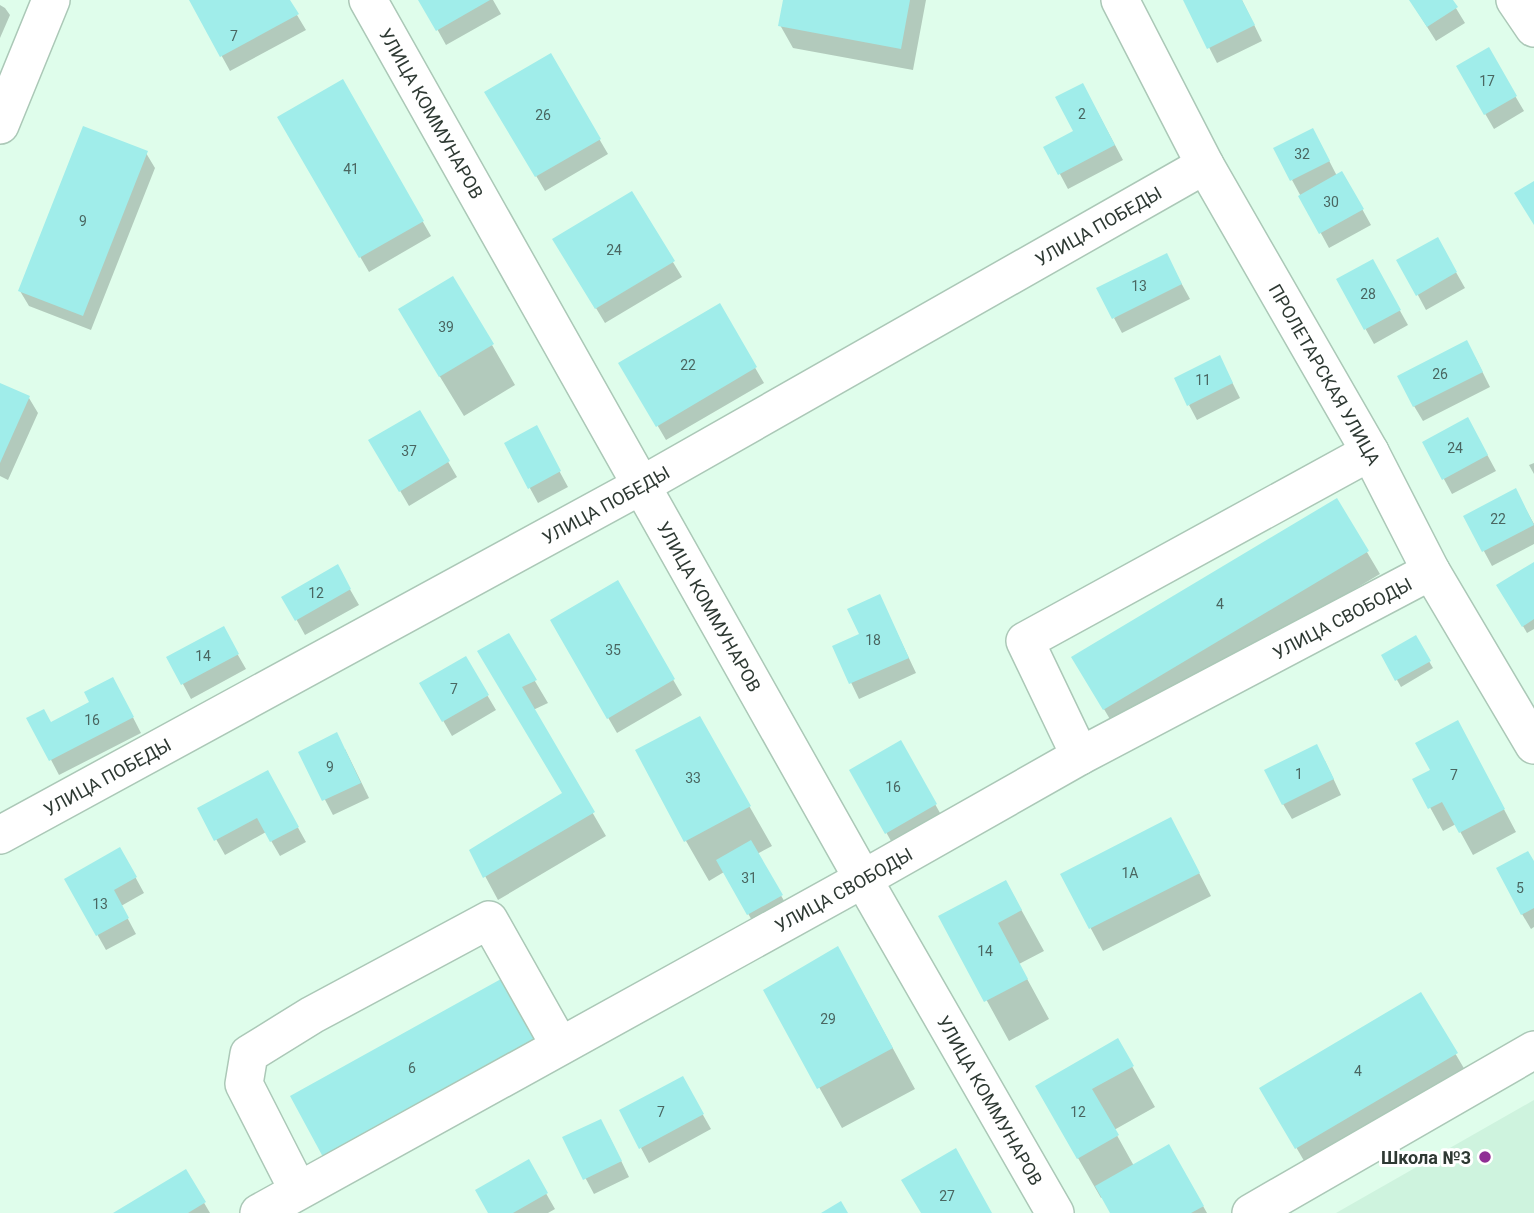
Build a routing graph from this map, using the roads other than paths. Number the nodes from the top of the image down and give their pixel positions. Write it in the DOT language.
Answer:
graph roads {
  1 [pos="51,0"];
  2 [pos="368,0"];
  3 [pos="1120,0"];
  4 [pos="1515,0"];
  5 [pos="1534,28"];
  6 [pos="0,125"];
  7 [pos="1205,165"];
  8 [pos="1370,452"];
  9 [pos="642,485"];
  10 [pos="1431,571"];
  11 [pos="1534,745"];
  12 [pos="1080,756"];
  13 [pos="0,835"];
  14 [pos="863,879"];
  15 [pos="560,1046"];
  16 [pos="1534,1050"];
  17 [pos="299,1190"];
  18 [pos="259,1213"];
  19 [pos="1055,1213"];
  20 [pos="1251,1213"];
  1 -- 6 [label="street"];
  2 -- 9 [label="street, УЛИЦА КОММУНАРОВ"];
  3 -- 7 [label="street, ПРОЛЕТАРСКАЯ УЛИЦА"];
  4 -- 5 [label="street"];
  7 -- 8 [label="street, ПРОЛЕТАРСКАЯ УЛИЦА"];
  7 -- 9 [label="street, УЛИЦА ПОБЕДЫ"];
  8 -- 10 [label="street, ПРОЛЕТАРСКАЯ УЛИЦА"];
  8 -- 12 [label="street"];
  9 -- 13 [label="street, УЛИЦА ПОБЕДЫ"];
  9 -- 14 [label="street, УЛИЦА КОММУНАРОВ"];
  10 -- 11 [label="street, ПРОЛЕТАРСКАЯ УЛИЦА"];
  10 -- 12 [label="street, УЛИЦА СВОБОДЫ"];
  12 -- 14 [label="street, УЛИЦА СВОБОДЫ"];
  14 -- 15 [label="street, УЛИЦА СВОБОДЫ"];
  14 -- 19 [label="street, УЛИЦА КОММУНАРОВ"];
  15 -- 17 [label="street, УЛИЦА СВОБОДЫ"];
  15 -- 17 [label="street"];
  16 -- 20 [label="street"];
  17 -- 18 [label="street, УЛИЦА СВОБОДЫ"];
}
